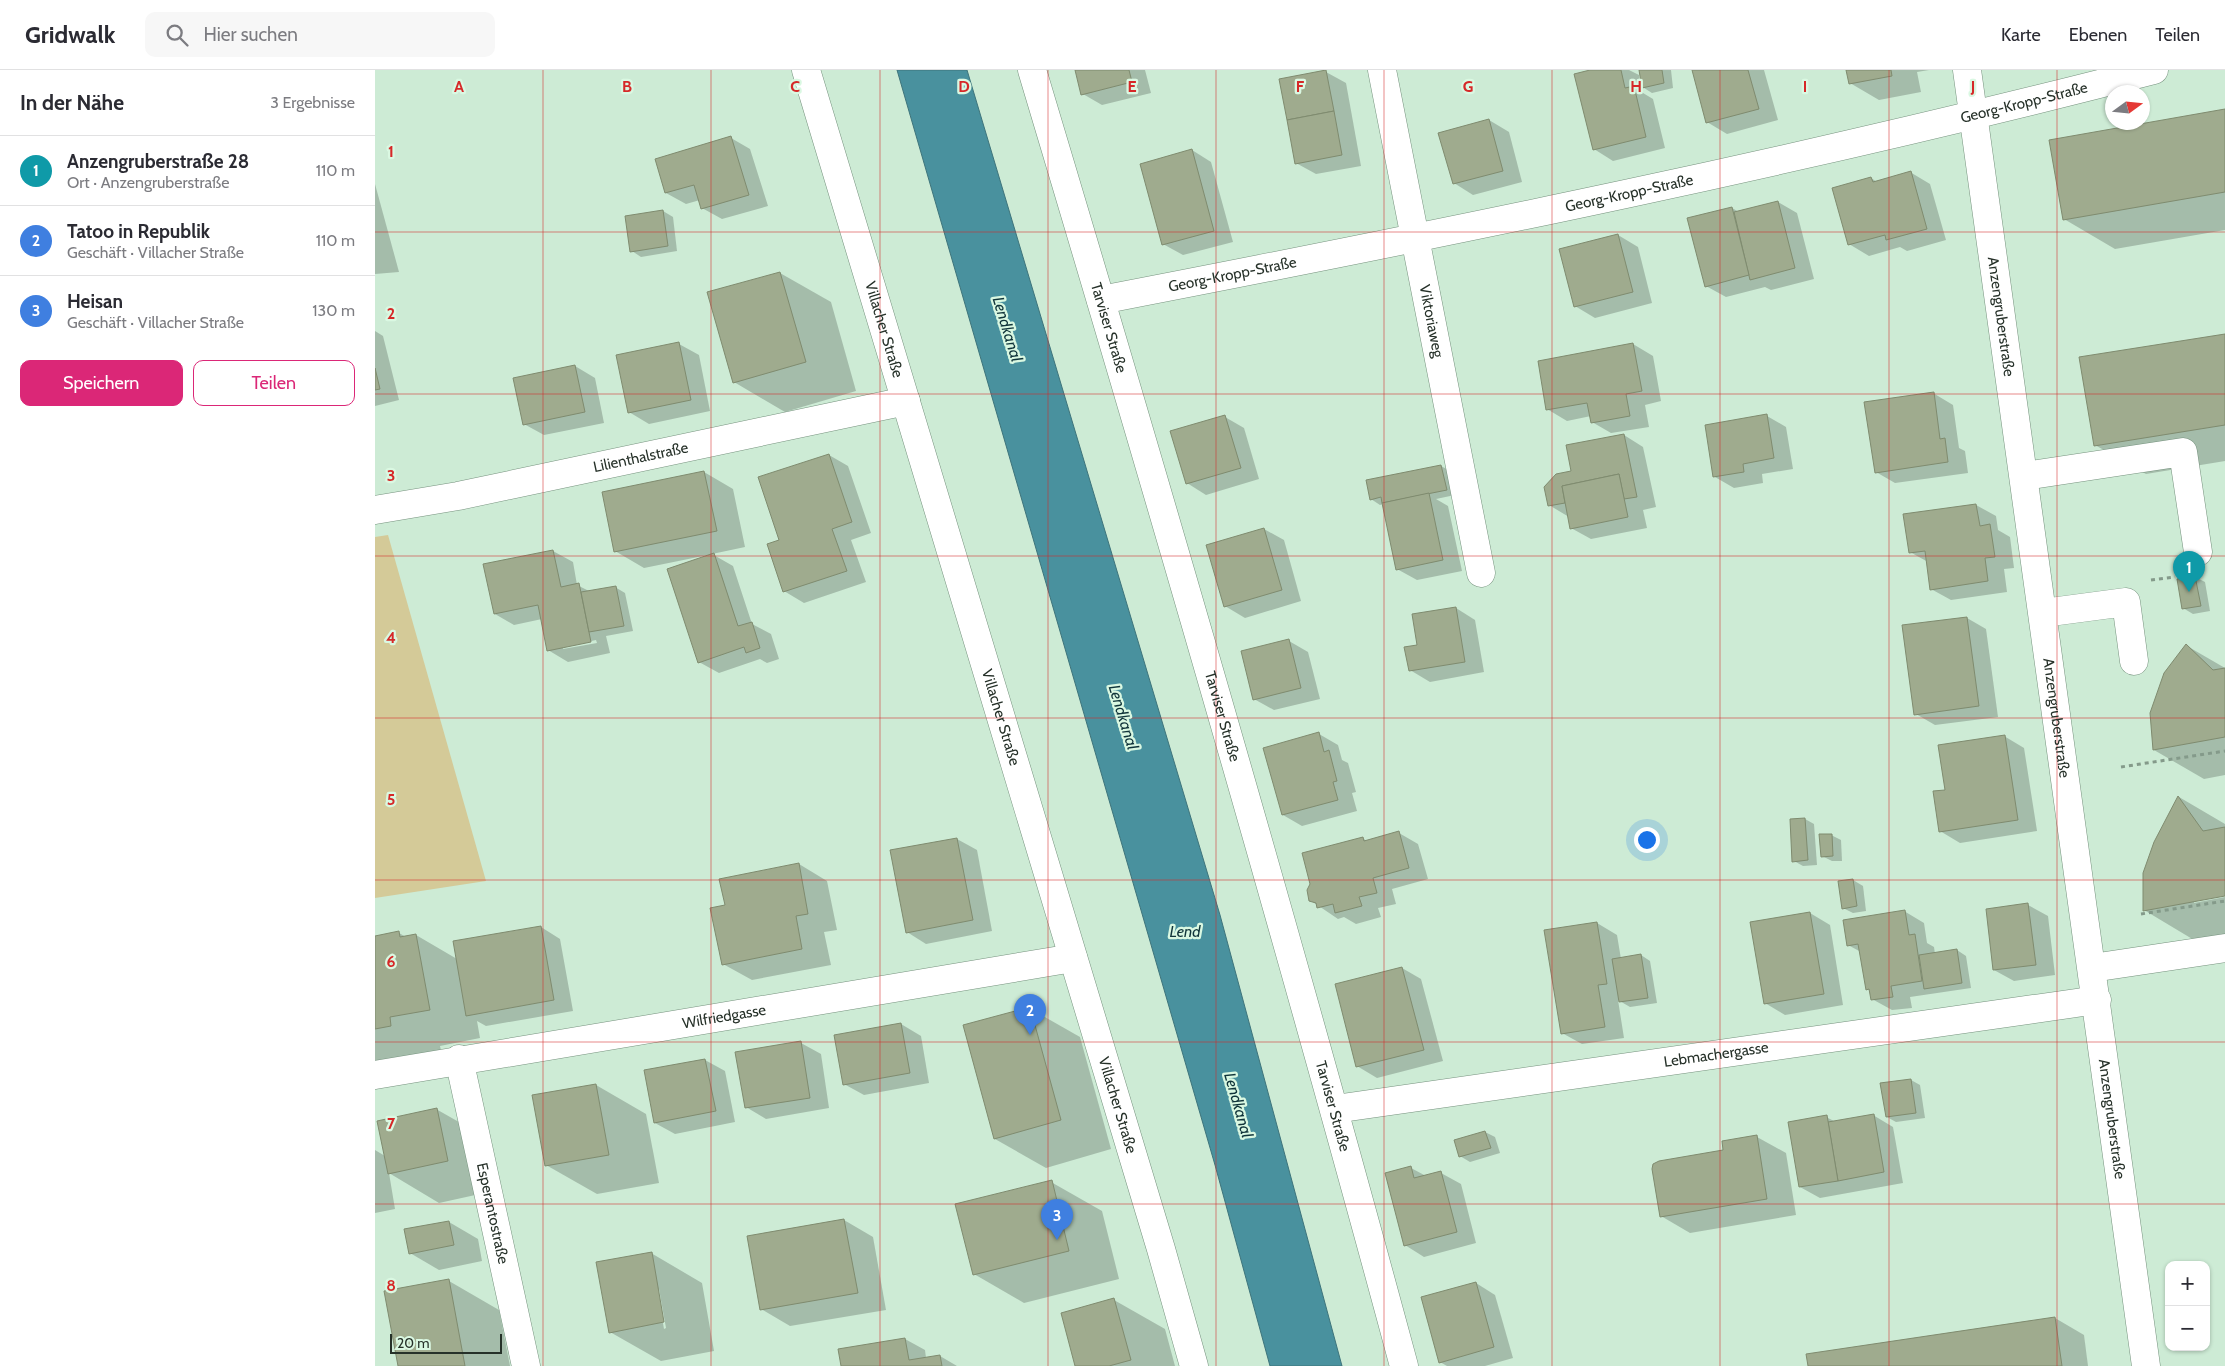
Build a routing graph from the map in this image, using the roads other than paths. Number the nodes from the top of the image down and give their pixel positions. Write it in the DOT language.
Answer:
graph roads {
  1 [pos="806,70"];
  2 [pos="1032,70"];
  3 [pos="1382,70"];
  4 [pos="1967,70"];
  5 [pos="2154,70"];
  6 [pos="1975,116"];
  7 [pos="1414,239"];
  8 [pos="1101,300"];
  9 [pos="906,401"];
  10 [pos="2025,476"];
  11 [pos="375,510"];
  12 [pos="2198,552"];
  13 [pos="1481,573"];
  14 [pos="2043,613"];
  15 [pos="2134,661"];
  16 [pos="2225,948"];
  17 [pos="1073,958"];
  18 [pos="2092,968"];
  19 [pos="2097,1000"];
  20 [pos="459,1059"];
  21 [pos="375,1075"];
  22 [pos="1335,1109"];
  23 [pos="526,1366"];
  24 [pos="1194,1366"];
  25 [pos="1404,1366"];
  26 [pos="2146,1366"];
  1 -- 9 [label="street, Villacher Straße"];
  2 -- 8 [label="street, Tarviser Straße"];
  3 -- 7 [label="street, Viktoriaweg"];
  4 -- 6 [label="street, Anzengruberstraße"];
  5 -- 6 [label="street, Georg-Kropp-Straße"];
  6 -- 7 [label="street, Georg-Kropp-Straße"];
  6 -- 10 [label="street, Anzengruberstraße"];
  7 -- 8 [label="street, Georg-Kropp-Straße"];
  7 -- 13 [label="street, Viktoriaweg"];
  8 -- 22 [label="street, Tarviser Straße"];
  9 -- 11 [label="street, Lilienthalstraße"];
  9 -- 17 [label="street, Villacher Straße"];
  10 -- 12 [label="street"];
  10 -- 14 [label="street, Anzengruberstraße"];
  14 -- 15 [label="street"];
  14 -- 18 [label="street, Anzengruberstraße"];
  16 -- 18 [label="street"];
  17 -- 20 [label="street, Wilfriedgasse"];
  17 -- 24 [label="street, Villacher Straße"];
  18 -- 19 [label="street, Anzengruberstraße"];
  19 -- 22 [label="street, Lebmachergasse"];
  19 -- 26 [label="street, Anzengruberstraße"];
  20 -- 21 [label="street, Wilfriedgasse"];
  20 -- 23 [label="street, Esperantostraße"];
  22 -- 25 [label="street, Tarviser Straße"];
}
